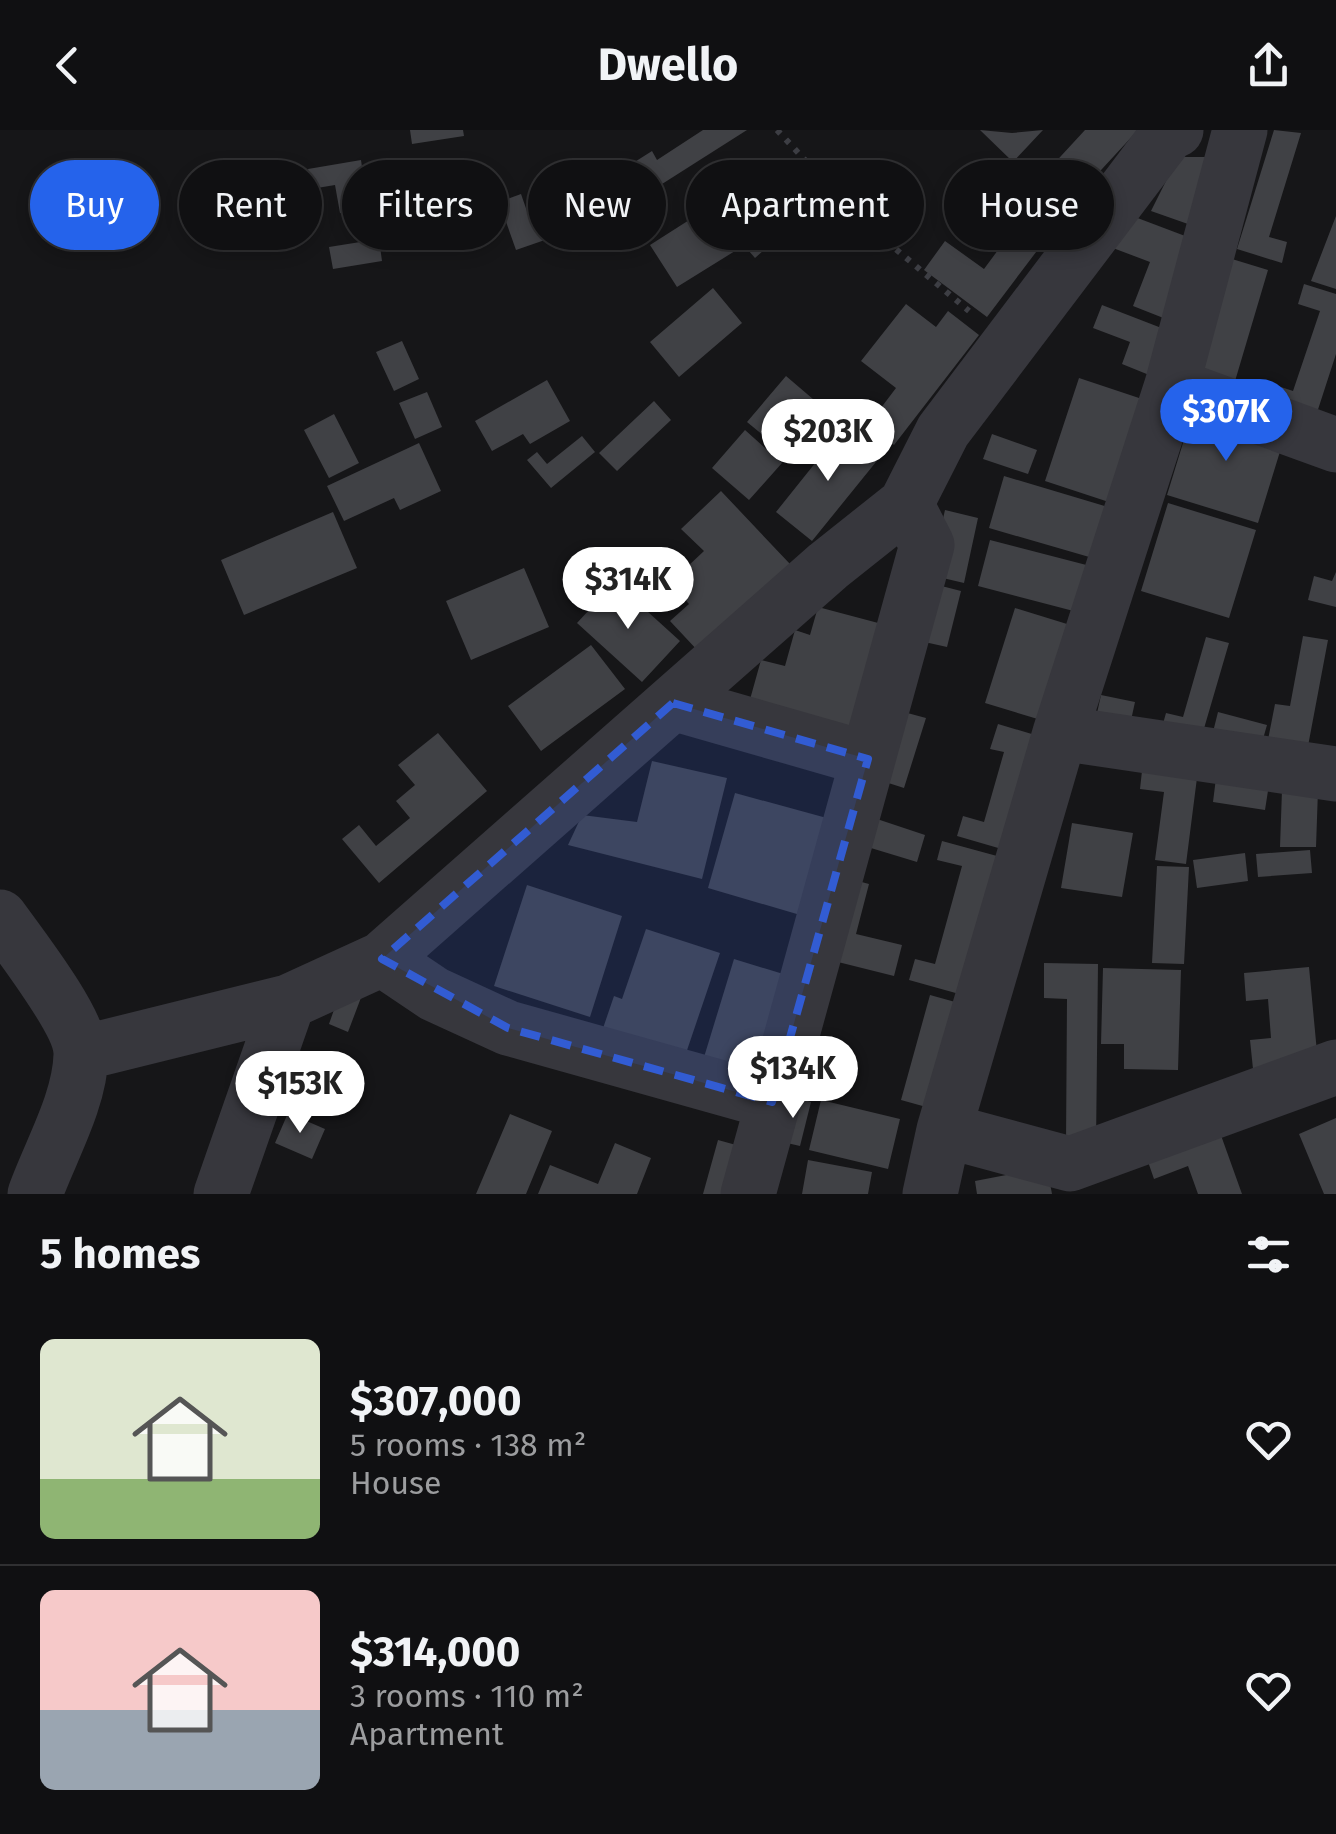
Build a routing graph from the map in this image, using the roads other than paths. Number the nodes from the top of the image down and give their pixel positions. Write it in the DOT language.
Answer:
graph roads {
  1 [pos="1176,130"];
  2 [pos="1240,130"];
  3 [pos="1172,385"];
  4 [pos="1336,445"];
  5 [pos="906,504"];
  6 [pos="672,703"];
  7 [pos="1060,733"];
  8 [pos="868,760"];
  9 [pos="1336,774"];
  10 [pos="0,917"];
  11 [pos="382,958"];
  12 [pos="288,1002"];
  13 [pos="82,1053"];
  14 [pos="1336,1067"];
  15 [pos="772,1102"];
  16 [pos="944,1130"];
  17 [pos="1075,1179"];
  18 [pos="34,1194"];
  19 [pos="222,1194"];
  20 [pos="748,1194"];
  21 [pos="930,1194"];
  1 -- 5 [label="street"];
  2 -- 3 [label="street"];
  3 -- 4 [label="street"];
  3 -- 7 [label="street"];
  5 -- 6 [label="street"];
  5 -- 8 [label="street"];
  6 -- 8 [label="street"];
  6 -- 11 [label="street"];
  7 -- 9 [label="street"];
  7 -- 16 [label="street"];
  8 -- 15 [label="street"];
  10 -- 13 [label="street"];
  11 -- 12 [label="street"];
  11 -- 15 [label="street"];
  12 -- 13 [label="street"];
  12 -- 19 [label="street"];
  13 -- 18 [label="street"];
  14 -- 17 [label="street"];
  15 -- 20 [label="street"];
  16 -- 17 [label="street"];
  16 -- 21 [label="street"];
}
